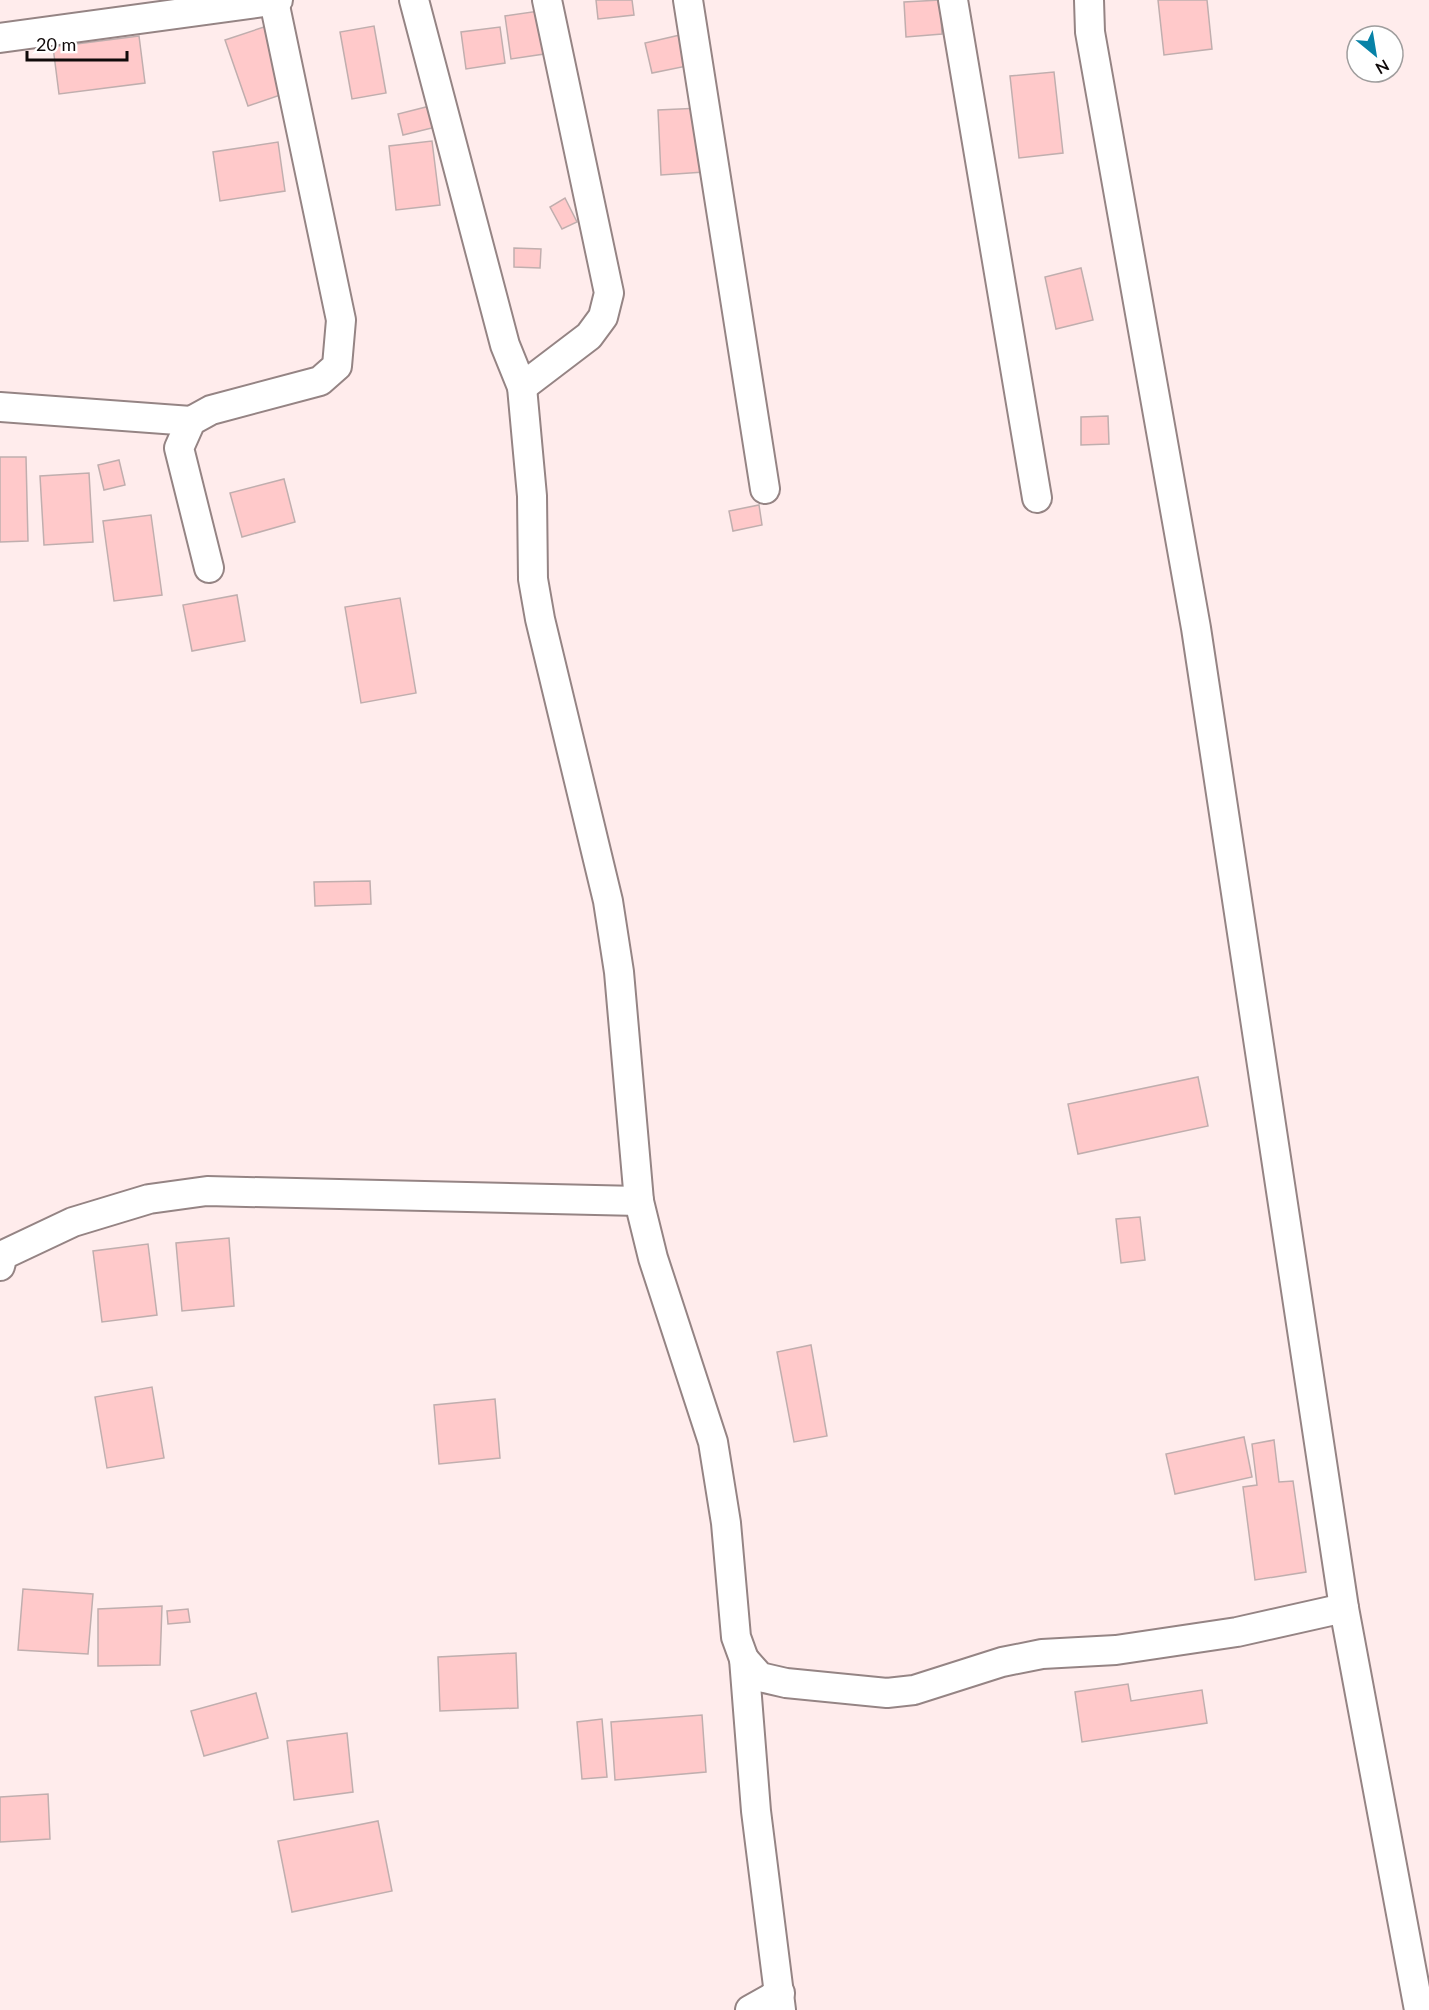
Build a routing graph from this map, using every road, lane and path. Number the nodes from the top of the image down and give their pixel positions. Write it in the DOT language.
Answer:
graph roads {
  1 [pos="276,0"];
  2 [pos="414,0"];
  3 [pos="547,0"];
  4 [pos="688,0"];
  5 [pos="952,0"];
  6 [pos="1089,0"];
  7 [pos="0,38"];
  8 [pos="522,387"];
  9 [pos="0,408"];
  10 [pos="192,421"];
  11 [pos="765,489"];
  12 [pos="1037,498"];
  13 [pos="209,568"];
  14 [pos="639,1201"];
  15 [pos="0,1266"];
  16 [pos="1344,1608"];
  17 [pos="744,1659"];
  18 [pos="1422,1999"];
  19 [pos="781,2001"];
  20 [pos="750,2010"];
  1 -- 7 [label="street"];
  1 -- 10 [label="street"];
  2 -- 8 [label="street"];
  3 -- 8 [label="street"];
  4 -- 11 [label="street"];
  5 -- 12 [label="street"];
  6 -- 16 [label="street"];
  8 -- 14 [label="street"];
  9 -- 10 [label="street"];
  10 -- 13 [label="street"];
  14 -- 15 [label="street"];
  14 -- 17 [label="street"];
  16 -- 17 [label="street"];
  16 -- 18 [label="street"];
  17 -- 19 [label="street"];
  19 -- 20 [label="street"];
}
